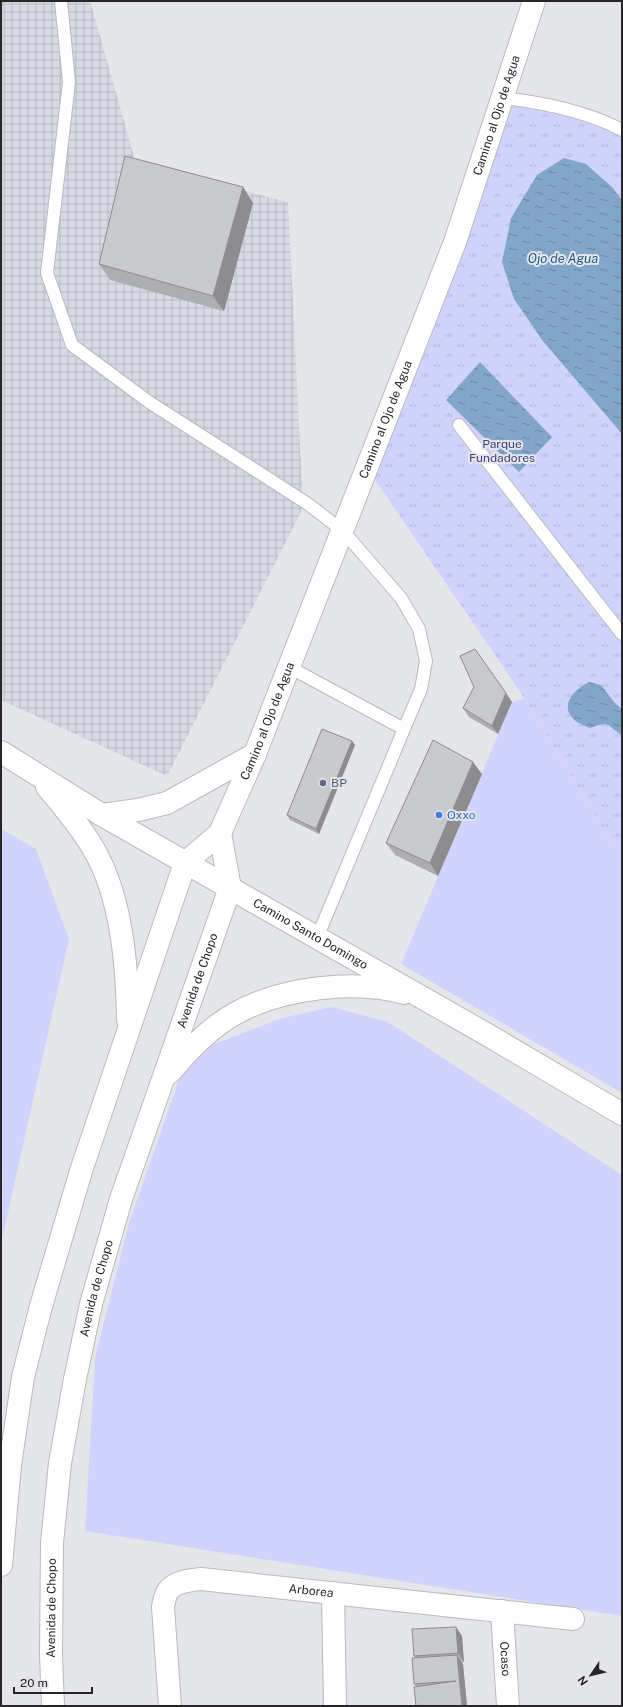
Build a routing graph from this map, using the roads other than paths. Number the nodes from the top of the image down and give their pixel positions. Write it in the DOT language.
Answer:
graph roads {
  1 [pos="61,1"];
  2 [pos="534,1"];
  3 [pos="504,98"];
  4 [pos="622,130"];
  5 [pos="459,426"];
  6 [pos="343,531"];
  7 [pos="622,634"];
  8 [pos="289,667"];
  9 [pos="404,729"];
  10 [pos="1,752"];
  11 [pos="255,754"];
  12 [pos="34,771"];
  13 [pos="102,815"];
  14 [pos="220,832"];
  15 [pos="185,863"];
  16 [pos="230,888"];
  17 [pos="317,938"];
  18 [pos="427,1000"];
  19 [pos="128,1036"];
  20 [pos="161,1082"];
  21 [pos="622,1114"];
  22 [pos="1,1565"];
  23 [pos="334,1594"];
  24 [pos="502,1611"];
  25 [pos="573,1619"];
  26 [pos="53,1706"];
  27 [pos="170,1706"];
  28 [pos="335,1706"];
  29 [pos="508,1706"];
  1 -- 6 [label="lane"];
  2 -- 3 [label="street, Camino al Ojo de Agua"];
  3 -- 4 [label="lane"];
  3 -- 6 [label="street, Camino al Ojo de Agua"];
  5 -- 7 [label="lane"];
  6 -- 8 [label="street, Camino al Ojo de Agua"];
  6 -- 9 [label="lane"];
  8 -- 9 [label="lane"];
  8 -- 11 [label="street, Camino al Ojo de Agua"];
  9 -- 17 [label="lane"];
  10 -- 12 [label="street, Camino Santo Domingo"];
  11 -- 13 [label="street"];
  11 -- 14 [label="street, Camino al Ojo de Agua"];
  12 -- 13 [label="street, Camino Santo Domingo"];
  12 -- 19 [label="street"];
  13 -- 15 [label="street, Camino Santo Domingo"];
  14 -- 15 [label="street, Camino al Ojo de Agua"];
  14 -- 16 [label="street"];
  15 -- 16 [label="street, Camino Santo Domingo"];
  15 -- 19 [label="street"];
  16 -- 17 [label="street, Camino Santo Domingo"];
  16 -- 20 [label="street, Avenida de Chopo"];
  17 -- 18 [label="street, Camino Santo Domingo"];
  18 -- 20 [label="street"];
  18 -- 21 [label="street, Camino Santo Domingo"];
  19 -- 22 [label="street"];
  20 -- 26 [label="street, Avenida de Chopo"];
  23 -- 24 [label="street, Arborea"];
  23 -- 27 [label="street, Arborea"];
  23 -- 28 [label="street"];
  24 -- 25 [label="street, Arborea"];
  24 -- 29 [label="street, Ocaso"];
}
